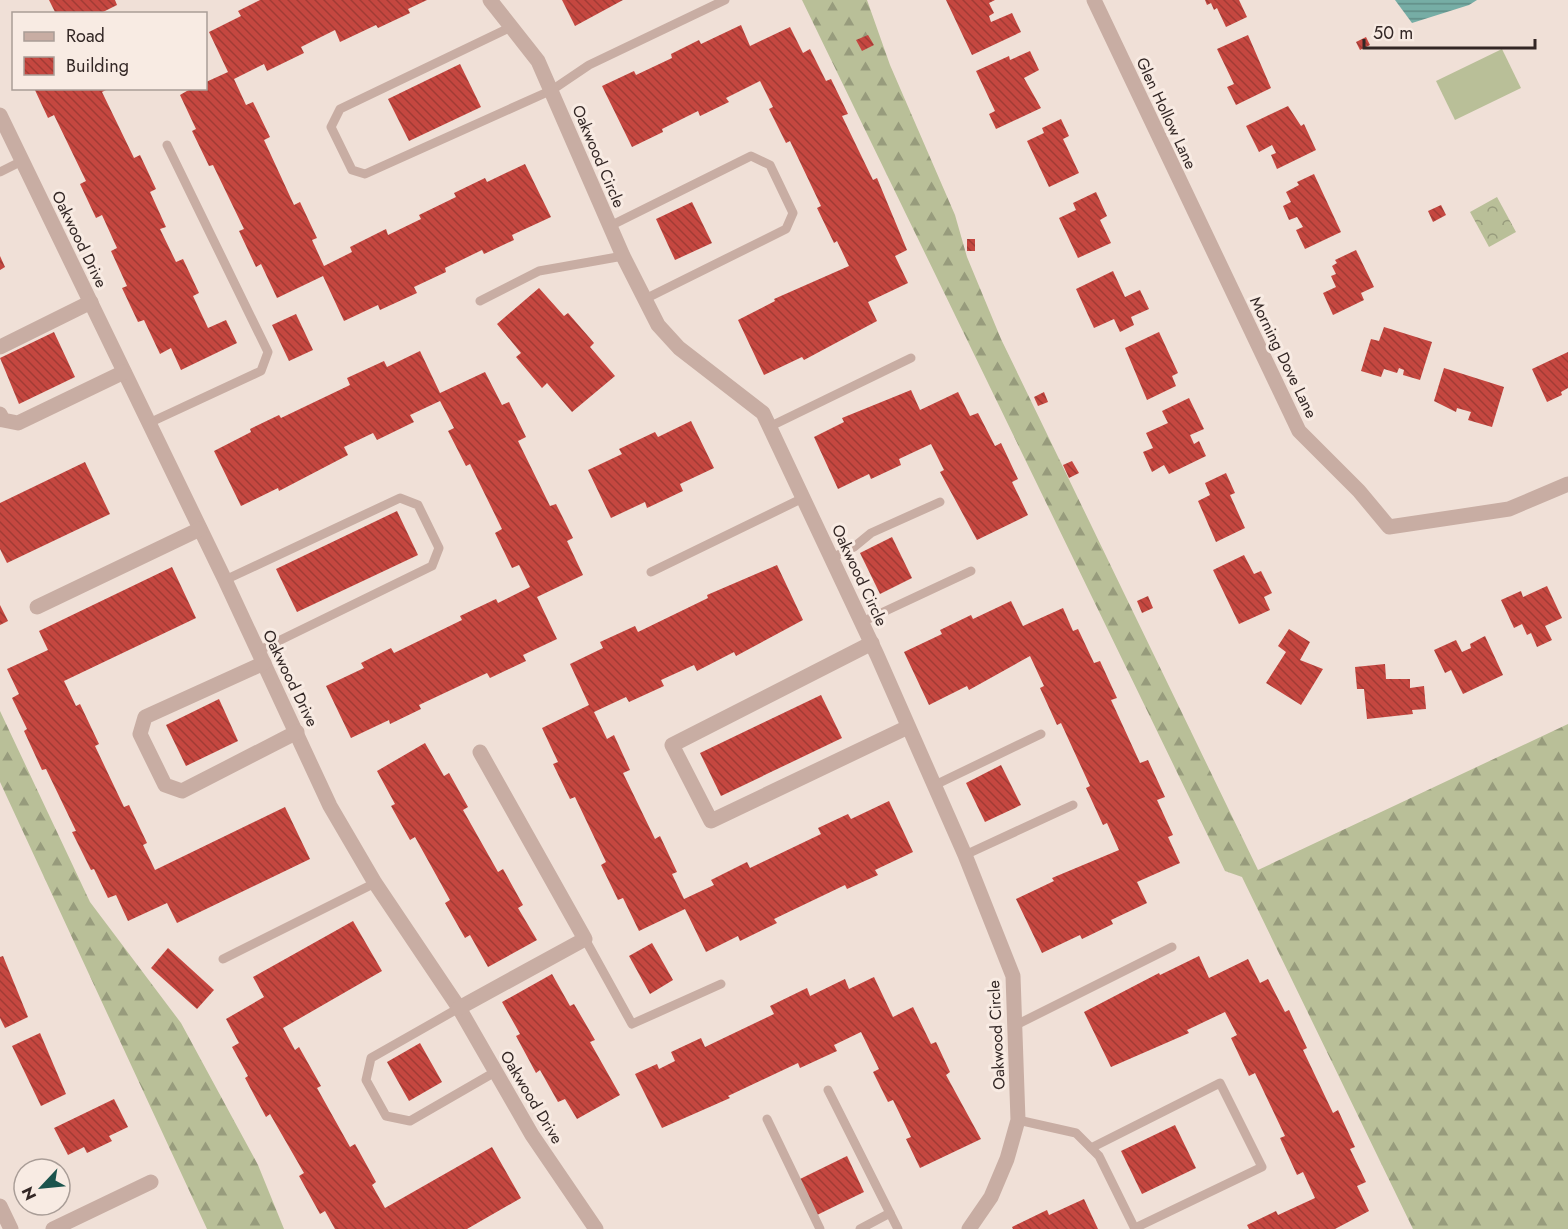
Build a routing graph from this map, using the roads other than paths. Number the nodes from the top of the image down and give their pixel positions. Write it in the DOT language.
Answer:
graph roads {
  1 [pos="490,0"];
  2 [pos="725,0"];
  3 [pos="1094,0"];
  4 [pos="511,27"];
  5 [pos="552,90"];
  6 [pos="0,115"];
  7 [pos="167,145"];
  8 [pos="22,161"];
  9 [pos="0,172"];
  10 [pos="610,225"];
  11 [pos="1208,241"];
  12 [pos="623,256"];
  13 [pos="643,300"];
  14 [pos="480,301"];
  15 [pos="90,302"];
  16 [pos="0,347"];
  17 [pos="911,358"];
  18 [pos="124,372"];
  19 [pos="0,414"];
  20 [pos="149,423"];
  21 [pos="769,427"];
  22 [pos="1568,484"];
  23 [pos="803,498"];
  24 [pos="940,502"];
  25 [pos="200,529"];
  26 [pos="832,558"];
  27 [pos="971,571"];
  28 [pos="651,572"];
  29 [pos="225,580"];
  30 [pos="37,607"];
  31 [pos="862,622"];
  32 [pos="872,643"];
  33 [pos="261,657"];
  34 [pos="908,727"];
  35 [pos="297,732"];
  36 [pos="1041,734"];
  37 [pos="480,752"];
  38 [pos="935,785"];
  39 [pos="1073,805"];
  40 [pos="965,855"];
  41 [pos="375,883"];
  42 [pos="585,939"];
  43 [pos="1172,947"];
  44 [pos="223,959"];
  45 [pos="721,984"];
  46 [pos="459,1008"];
  47 [pos="1014,1026"];
  48 [pos="495,1072"];
  49 [pos="828,1090"];
  50 [pos="766,1119"];
  51 [pos="1018,1120"];
  52 [pos="1090,1148"];
  53 [pos="152,1182"];
  54 [pos="0,1206"];
  55 [pos="890,1213"];
  56 [pos="593,1228"];
  57 [pos="11,1229"];
  58 [pos="52,1229"];
  59 [pos="820,1229"];
  60 [pos="860,1229"];
  61 [pos="898,1229"];
  62 [pos="969,1229"];
  63 [pos="1135,1229"];
  1 -- 4 [label="street, Oakwood Circle"];
  2 -- 5 [label="lane"];
  3 -- 11 [label="street, Glen Hollow Lane"];
  4 -- 5 [label="street, Oakwood Circle"];
  4 -- 5 [label="lane"];
  5 -- 10 [label="street, Oakwood Circle"];
  6 -- 8 [label="street, Oakwood Drive"];
  7 -- 20 [label="lane"];
  8 -- 9 [label="lane"];
  8 -- 15 [label="street, Oakwood Drive"];
  10 -- 12 [label="street, Oakwood Circle"];
  10 -- 13 [label="lane"];
  11 -- 22 [label="street, Morning Dove Lane"];
  12 -- 13 [label="street, Oakwood Circle"];
  12 -- 14 [label="lane"];
  13 -- 21 [label="street, Oakwood Circle"];
  15 -- 16 [label="street"];
  15 -- 18 [label="street, Oakwood Drive"];
  17 -- 21 [label="lane"];
  18 -- 19 [label="street"];
  18 -- 20 [label="street, Oakwood Drive"];
  20 -- 25 [label="street, Oakwood Drive"];
  21 -- 23 [label="street, Oakwood Circle"];
  23 -- 26 [label="street, Oakwood Circle"];
  23 -- 28 [label="lane"];
  24 -- 26 [label="lane"];
  25 -- 29 [label="street, Oakwood Drive"];
  25 -- 30 [label="street"];
  26 -- 31 [label="street, Oakwood Circle"];
  27 -- 31 [label="lane"];
  29 -- 33 [label="street, Oakwood Drive"];
  29 -- 33 [label="lane"];
  31 -- 32 [label="street, Oakwood Circle"];
  32 -- 34 [label="street, Oakwood Circle"];
  32 -- 34 [label="street"];
  33 -- 35 [label="street, Oakwood Drive"];
  33 -- 35 [label="street"];
  34 -- 38 [label="street, Oakwood Circle"];
  35 -- 41 [label="street, Oakwood Drive"];
  36 -- 38 [label="lane"];
  37 -- 42 [label="street"];
  38 -- 40 [label="street, Oakwood Circle"];
  39 -- 40 [label="lane"];
  40 -- 47 [label="street, Oakwood Circle"];
  41 -- 44 [label="lane"];
  41 -- 46 [label="street, Oakwood Drive"];
  42 -- 45 [label="lane"];
  42 -- 46 [label="street"];
  43 -- 47 [label="lane"];
  46 -- 48 [label="street, Oakwood Drive"];
  46 -- 48 [label="lane"];
  47 -- 51 [label="street, Oakwood Circle"];
  48 -- 56 [label="street, Oakwood Drive"];
  49 -- 55 [label="lane"];
  50 -- 59 [label="lane"];
  51 -- 52 [label="lane"];
  51 -- 62 [label="street, Oakwood Circle"];
  52 -- 63 [label="lane"];
  52 -- 63 [label="lane"];
  53 -- 58 [label="street"];
  54 -- 57 [label="street"];
  55 -- 60 [label="lane"];
  55 -- 61 [label="lane"];
}
